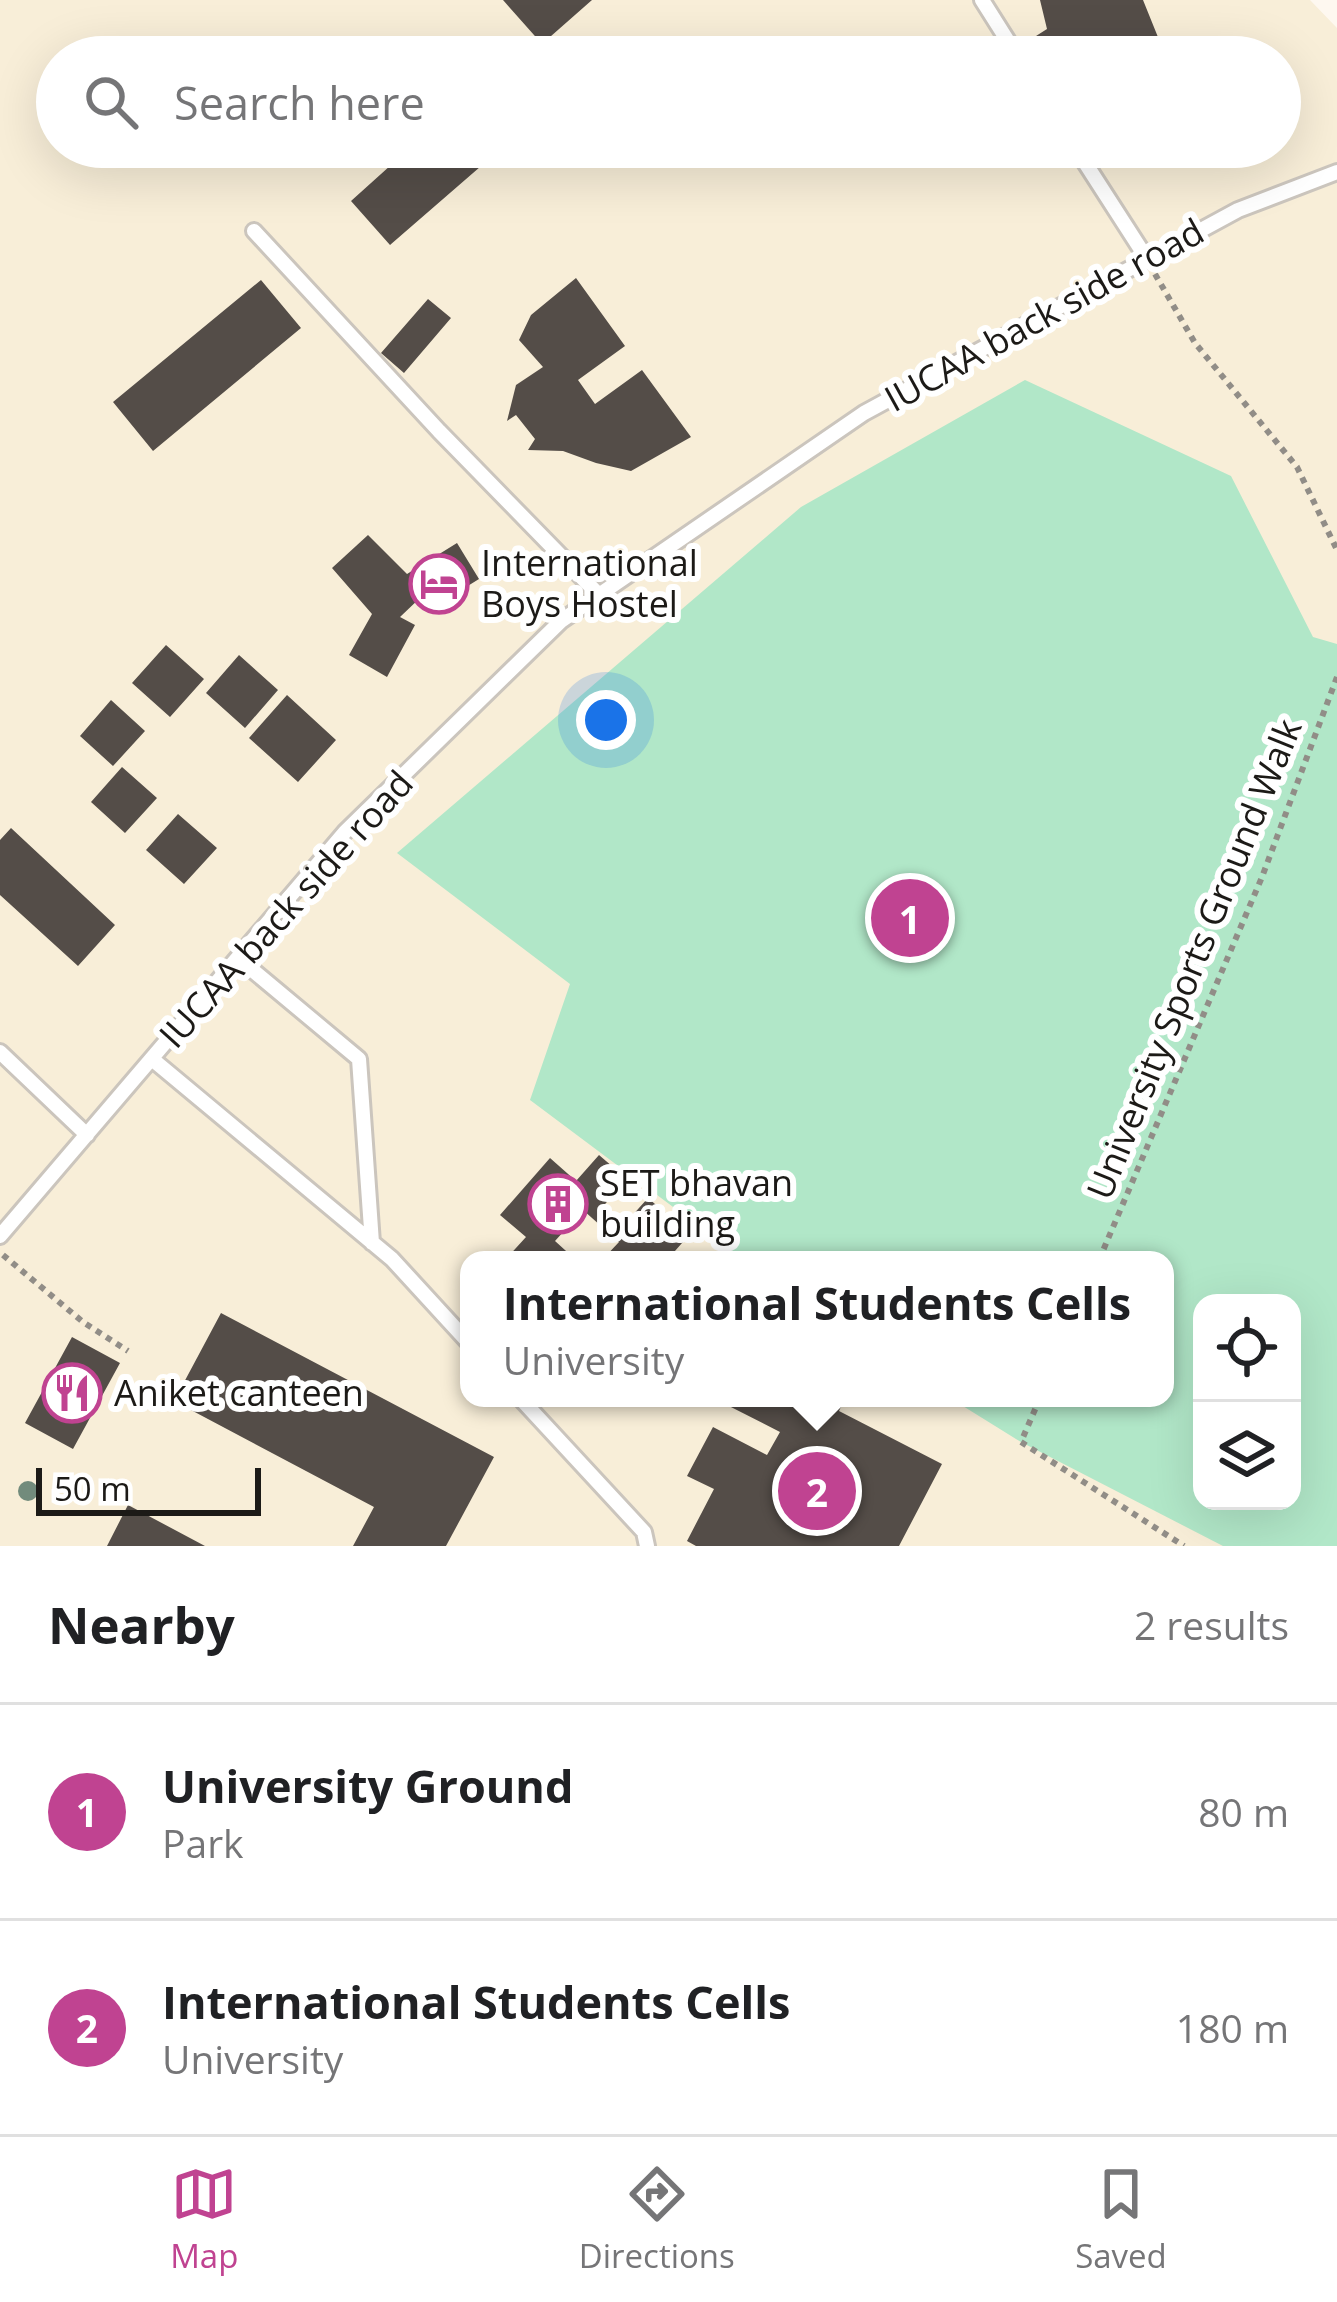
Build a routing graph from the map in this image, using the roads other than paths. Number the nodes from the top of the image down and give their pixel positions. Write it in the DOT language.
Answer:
graph roads {
  1 [pos="982,0"];
  2 [pos="1005,36"];
  3 [pos="1089,168"];
  4 [pos="1337,172"];
  5 [pos="254,231"];
  6 [pos="1147,259"];
  7 [pos="599,595"];
  8 [pos="238,958"];
  9 [pos="0,1052"];
  10 [pos="152,1059"];
  11 [pos="87,1135"];
  12 [pos="0,1236"];
  13 [pos="372,1243"];
  14 [pos="460,1332"];
  15 [pos="528,1407"];
  16 [pos="647,1546"];
  1 -- 2 [label="lane"];
  3 -- 6 [label="lane"];
  4 -- 6 [label="lane, IUCAA back side road"];
  5 -- 7 [label="lane"];
  6 -- 7 [label="lane, IUCAA back side road"];
  7 -- 8 [label="lane, IUCAA back side road"];
  8 -- 10 [label="lane, IUCAA back side road"];
  8 -- 13 [label="lane"];
  9 -- 11 [label="lane"];
  10 -- 11 [label="lane, IUCAA back side road"];
  10 -- 13 [label="lane"];
  11 -- 12 [label="lane, IUCAA back side road"];
  13 -- 14 [label="lane"];
  15 -- 16 [label="lane"];
}
